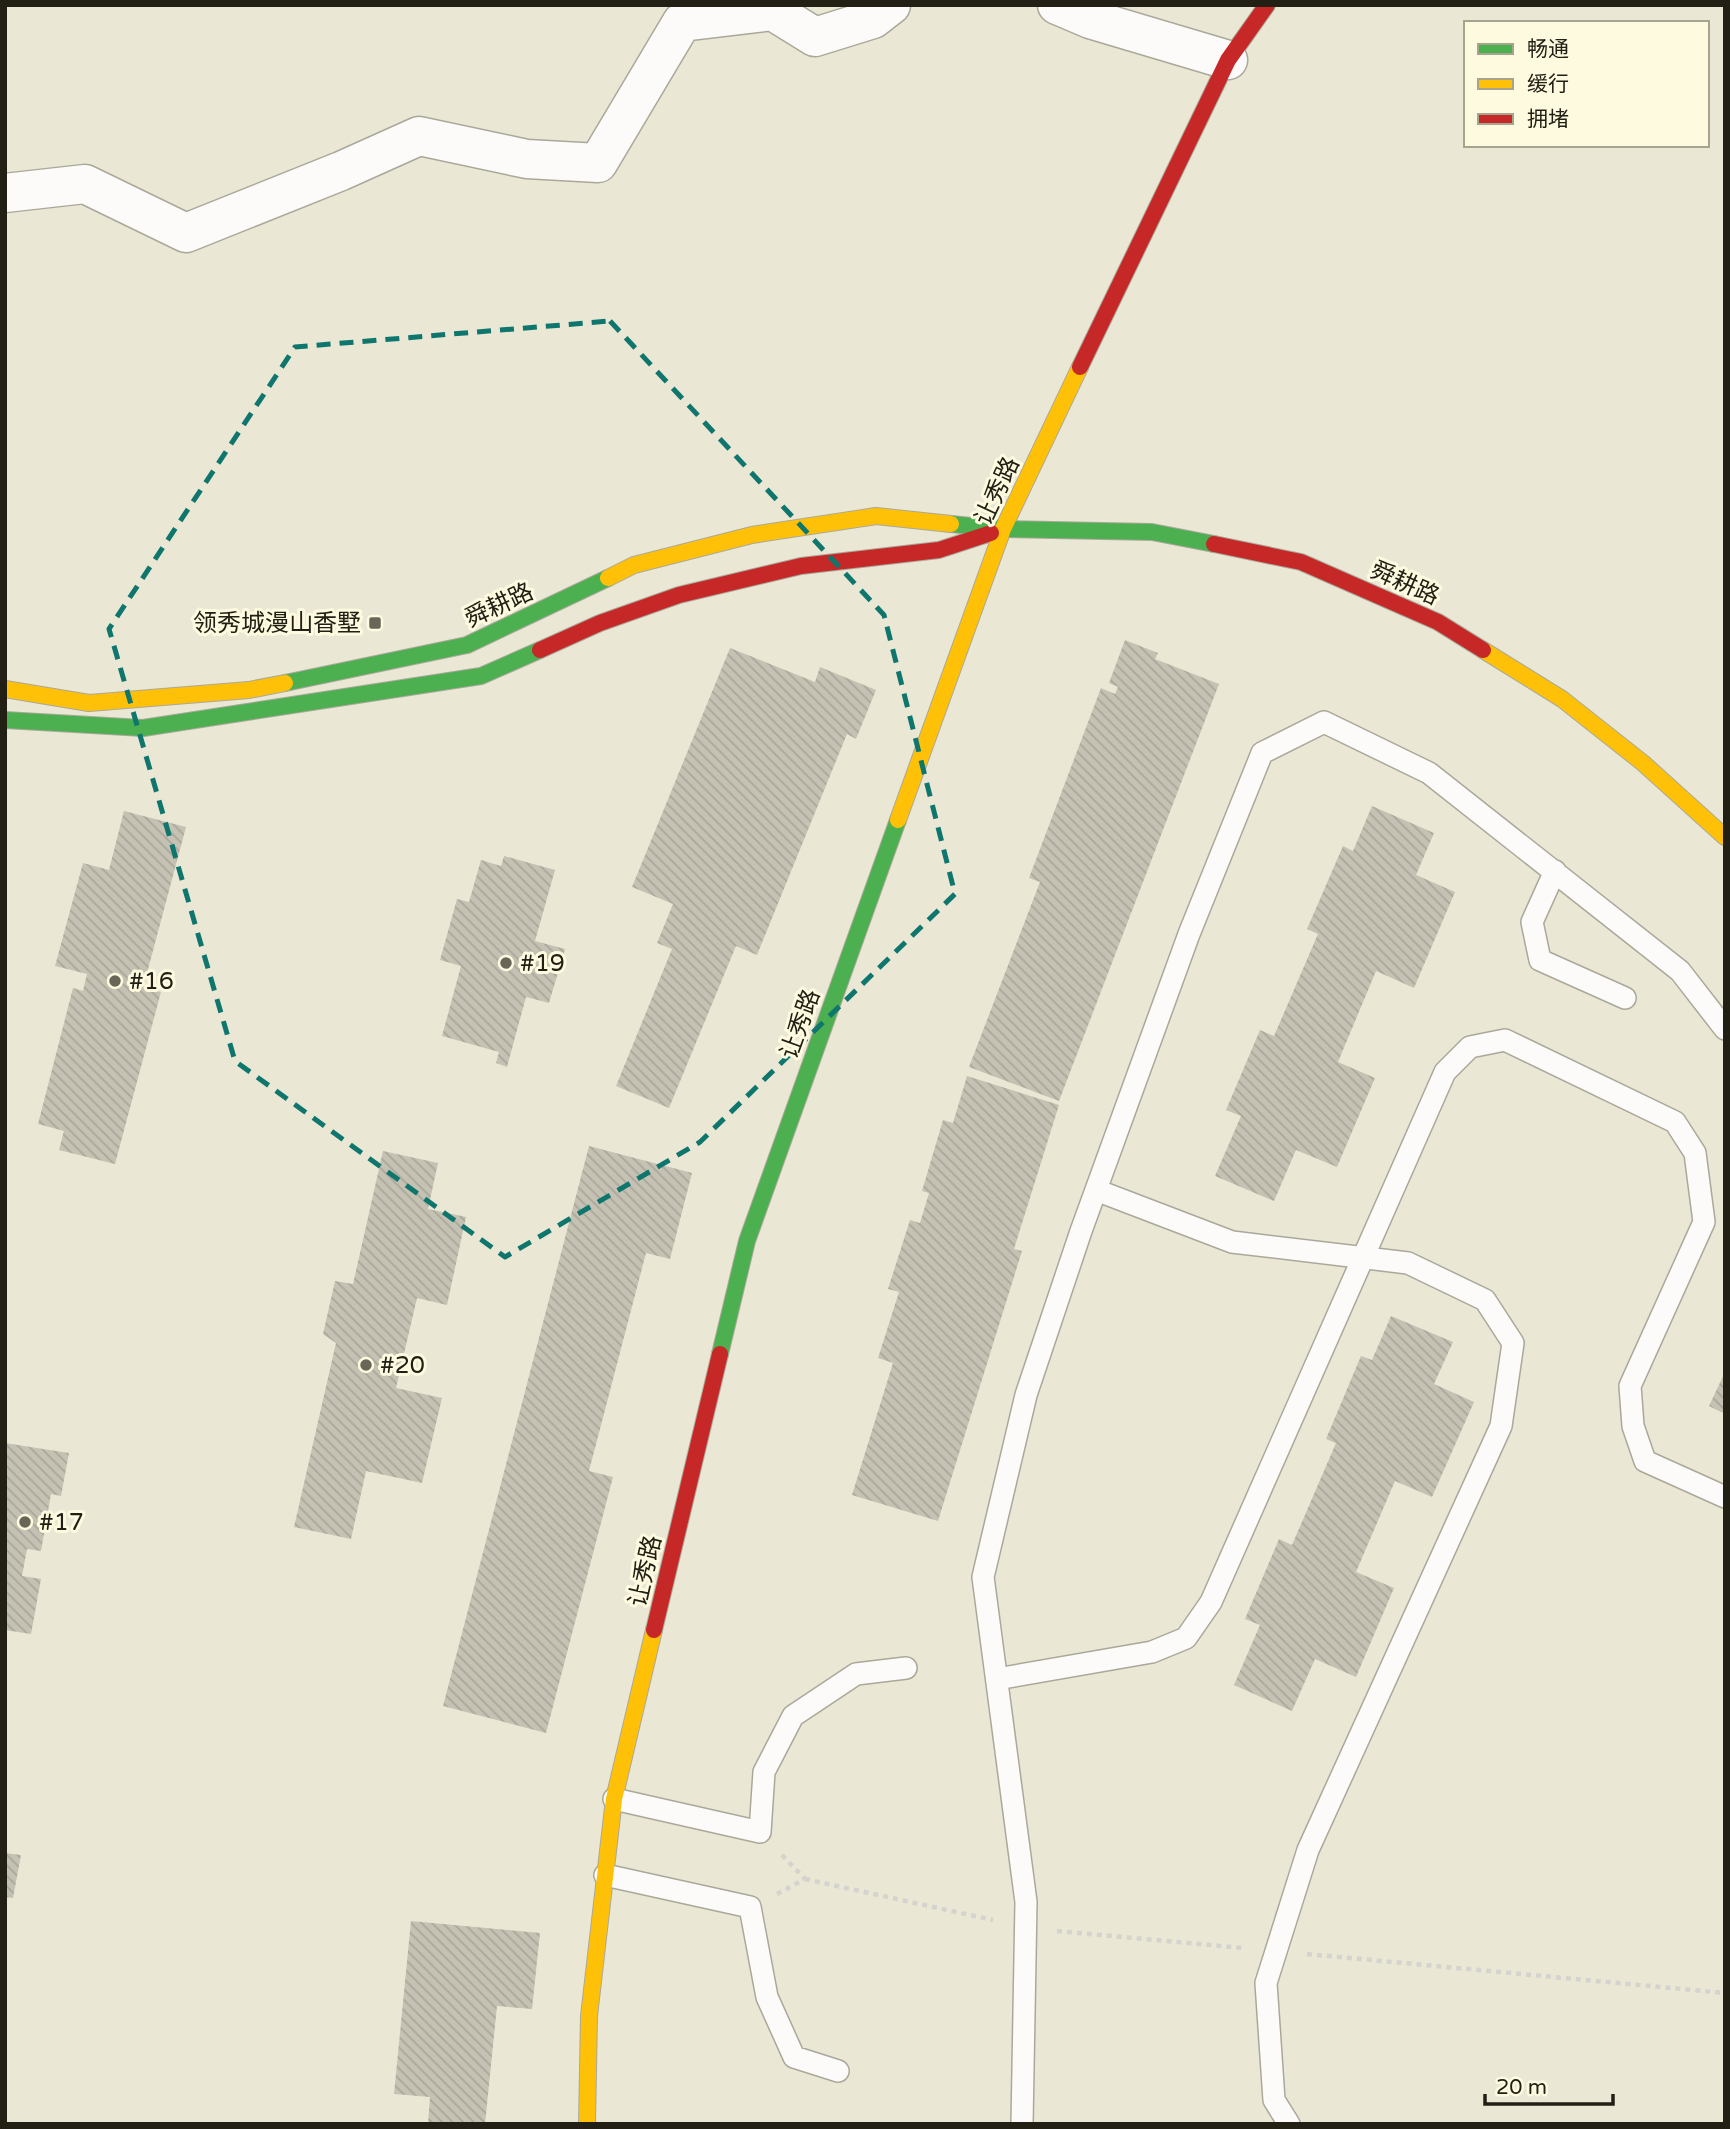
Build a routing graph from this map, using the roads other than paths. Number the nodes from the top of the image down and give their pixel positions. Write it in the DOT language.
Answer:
graph roads {
  1 [pos="891,5"];
  2 [pos="1057,5"];
  3 [pos="1267,5"];
  4 [pos="1228,60"];
  5 [pos="5,193"];
  6 [pos="1003,529"];
  7 [pos="5,689"];
  8 [pos="5,720"];
  9 [pos="1725,837"];
  10 [pos="1555,870"];
  11 [pos="1625,998"];
  12 [pos="1725,1029"];
  13 [pos="1096,1191"];
  14 [pos="1360,1258"];
  15 [pos="1725,1496"];
  16 [pos="906,1668"];
  17 [pos="997,1679"];
  18 [pos="614,1800"];
  19 [pos="606,1875"];
  20 [pos="838,2071"];
  21 [pos="587,2124"];
  22 [pos="1022,2124"];
  23 [pos="1289,2124"];
  1 -- 5 [label="street"];
  2 -- 4 [label="street"];
  3 -- 4 [label="street, 让秀路"];
  4 -- 6 [label="street, 让秀路"];
  6 -- 7 [label="street, 舜耕路"];
  6 -- 8 [label="street, 舜耕路"];
  6 -- 9 [label="street, 舜耕路"];
  6 -- 18 [label="street, 让秀路"];
  10 -- 11 [label="lane"];
  10 -- 12 [label="lane"];
  10 -- 13 [label="lane"];
  13 -- 14 [label="lane"];
  13 -- 17 [label="lane"];
  14 -- 15 [label="lane"];
  14 -- 17 [label="lane"];
  14 -- 23 [label="lane"];
  16 -- 18 [label="lane"];
  17 -- 22 [label="lane"];
  18 -- 19 [label="street, 让秀路"];
  19 -- 20 [label="lane"];
  19 -- 21 [label="street, 让秀路"];
}
